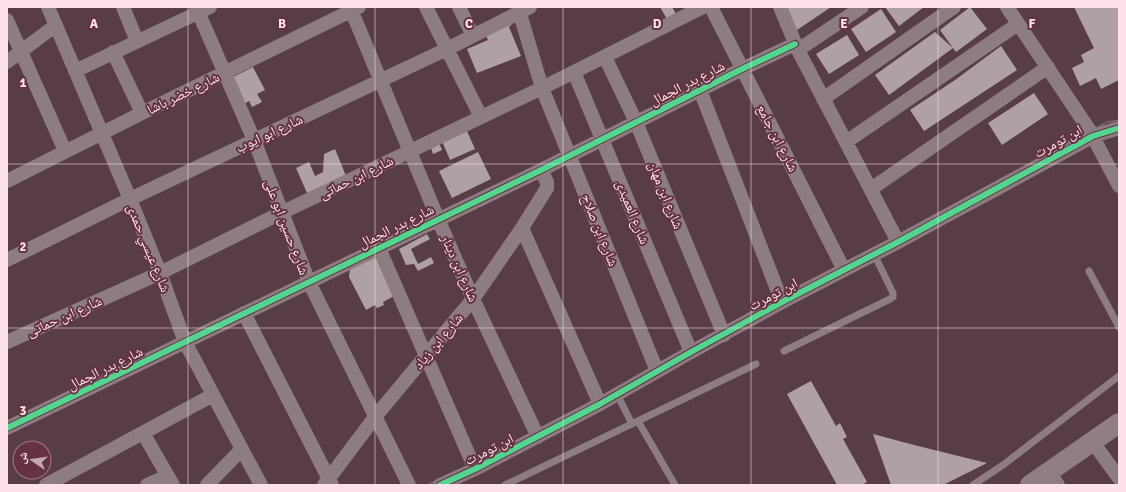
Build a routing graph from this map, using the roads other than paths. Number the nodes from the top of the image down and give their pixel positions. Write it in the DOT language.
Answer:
graph roads {
  1 [pos="48,7"];
  2 [pos="123,7"];
  3 [pos="426,7"];
  4 [pos="459,7"];
  5 [pos="703,7"];
  6 [pos="711,7"];
  7 [pos="780,7"];
  8 [pos="862,7"];
  9 [pos="954,7"];
  10 [pos="1007,7"];
  11 [pos="354,8"];
  12 [pos="202,9"];
  13 [pos="523,9"];
  14 [pos="7,20"];
  15 [pos="1018,24"];
  16 [pos="56,25"];
  17 [pos="473,36"];
  18 [pos="137,40"];
  19 [pos="796,47"];
  20 [pos="447,49"];
  21 [pos="21,51"];
  22 [pos="113,52"];
  23 [pos="605,57"];
  24 [pos="7,62"];
  25 [pos="1048,67"];
  26 [pos="742,69"];
  27 [pos="75,71"];
  28 [pos="574,72"];
  29 [pos="224,73"];
  30 [pos="380,80"];
  31 [pos="542,88"];
  32 [pos="700,90"];
  33 [pos="823,99"];
  34 [pos="142,113"];
  35 [pos="481,117"];
  36 [pos="636,122"];
  37 [pos="1119,128"];
  38 [pos="102,133"];
  39 [pos="1093,136"];
  40 [pos="603,139"];
  41 [pos="254,140"];
  42 [pos="846,142"];
  43 [pos="65,151"];
  44 [pos="410,151"];
  45 [pos="570,156"];
  46 [pos="541,170"];
  47 [pos="7,181"];
  48 [pos="1119,186"];
  49 [pos="871,189"];
  50 [pos="130,199"];
  51 [pos="281,213"];
  52 [pos="438,219"];
  53 [pos="522,228"];
  54 [pos="898,242"];
  55 [pos="379,248"];
  56 [pos="874,254"];
  57 [pos="7,260"];
  58 [pos="844,270"];
  59 [pos="1089,272"];
  60 [pos="160,273"];
  61 [pos="309,282"];
  62 [pos="473,299"];
  63 [pos="782,302"];
  64 [pos="244,313"];
  65 [pos="1119,326"];
  66 [pos="724,335"];
  67 [pos="7,342"];
  68 [pos="185,342"];
  69 [pos="784,351"];
  70 [pos="691,352"];
  71 [pos="425,356"];
  72 [pos="756,364"];
  73 [pos="657,371"];
  74 [pos="1119,376"];
  75 [pos="617,394"];
  76 [pos="213,395"];
  77 [pos="600,404"];
  78 [pos="375,416"];
  79 [pos="635,422"];
  80 [pos="1119,423"];
  81 [pos="7,428"];
  82 [pos="143,433"];
  83 [pos="538,437"];
  84 [pos="1092,441"];
  85 [pos="242,449"];
  86 [pos="475,469"];
  87 [pos="1119,478"];
  88 [pos="1053,479"];
  89 [pos="170,481"];
  90 [pos="328,483"];
  91 [pos="46,485"];
  92 [pos="147,485"];
  93 [pos="207,485"];
  94 [pos="261,485"];
  95 [pos="409,485"];
  96 [pos="440,485"];
  97 [pos="505,485"];
  98 [pos="676,485"];
  99 [pos="973,485"];
  100 [pos="1030,485"];
  1 -- 16 [label="street, شارع عيسي حمدى"];
  2 -- 18 [label="street"];
  3 -- 20 [label="street"];
  4 -- 17 [label="street"];
  5 -- 23 [label="street, شارع ابن حماتى"];
  6 -- 26 [label="street, شارع ابن جامع"];
  7 -- 19 [label="street"];
  8 -- 19 [label="street, شارع بدر الجمال"];
  9 -- 33 [label="street"];
  10 -- 15 [label="street"];
  11 -- 29 [label="street, شارع خضر باشا"];
  11 -- 30 [label="street, شارع ابن دينار"];
  12 -- 18 [label="street"];
  12 -- 29 [label="street, شارع حسين ابو على"];
  13 -- 17 [label="street, شارع ابو ايوب"];
  13 -- 31 [label="street, شارع ابن صلاح"];
  14 -- 21 [label="street"];
  15 -- 25 [label="street"];
  15 -- 42 [label="street"];
  16 -- 21 [label="street"];
  16 -- 27 [label="street, شارع عيسي حمدى"];
  17 -- 20 [label="street, شارع ابو ايوب"];
  18 -- 22 [label="street"];
  19 -- 26 [label="street, شارع بدر الجمال"];
  19 -- 33 [label="street"];
  20 -- 30 [label="street, شارع ابو ايوب"];
  20 -- 35 [label="street"];
  21 -- 24 [label="street"];
  21 -- 43 [label="street"];
  22 -- 27 [label="street"];
  22 -- 34 [label="street"];
  23 -- 28 [label="street, شارع ابن حماتى"];
  23 -- 36 [label="street, شارع ابن مهان"];
  25 -- 39 [label="street"];
  25 -- 49 [label="street"];
  26 -- 32 [label="street, شارع بدر الجمال"];
  26 -- 58 [label="street, شارع ابن جامع"];
  27 -- 38 [label="street, شارع عيسي حمدى"];
  28 -- 31 [label="street, شارع ابن حماتى"];
  28 -- 40 [label="street, شارع العميدى"];
  29 -- 34 [label="street, شارع خضر باشا"];
  29 -- 41 [label="street, شارع حسين ابو على"];
  30 -- 41 [label="street, شارع ابو ايوب"];
  30 -- 44 [label="street, شارع ابن دينار"];
  31 -- 35 [label="street, شارع ابن حماتى"];
  31 -- 45 [label="street, شارع ابن صلاح"];
  32 -- 36 [label="street, شارع بدر الجمال"];
  32 -- 63 [label="street"];
  33 -- 42 [label="street"];
  34 -- 38 [label="street, شارع خضر باشا"];
  35 -- 44 [label="street, شارع ابن حماتى"];
  36 -- 40 [label="street, شارع بدر الجمال"];
  36 -- 66 [label="street, شارع ابن مهان"];
  37 -- 39 [label="street, ابن تومرت"];
  38 -- 43 [label="street, شارع خضر باشا"];
  38 -- 50 [label="street, شارع عيسي حمدى"];
  39 -- 48 [label="street"];
  39 -- 54 [label="street, ابن تومرت"];
  40 -- 45 [label="street, شارع بدر الجمال"];
  40 -- 70 [label="street, شارع العميدى"];
  41 -- 50 [label="street, شارع ابو ايوب"];
  41 -- 51 [label="street, شارع حسين ابو على"];
  42 -- 49 [label="street"];
  43 -- 47 [label="street, شارع خضر باشا"];
  44 -- 51 [label="street, شارع ابن حماتى"];
  44 -- 52 [label="street, شارع ابن دينار"];
  45 -- 46 [label="street, شارع بدر الجمال"];
  45 -- 73 [label="street, شارع ابن صلاح"];
  46 -- 52 [label="street, شارع بدر الجمال"];
  46 -- 53 [label="street, شارع ابن زياد"];
  49 -- 54 [label="street"];
  50 -- 57 [label="street, شارع ابو ايوب"];
  50 -- 60 [label="street, شارع عيسي حمدى"];
  51 -- 60 [label="street, شارع ابن حماتى"];
  51 -- 61 [label="street, شارع حسين ابو على"];
  52 -- 55 [label="street, شارع بدر الجمال"];
  52 -- 62 [label="street, شارع ابن دينار"];
  53 -- 62 [label="street, شارع ابن زياد"];
  53 -- 77 [label="street"];
  54 -- 56 [label="street, ابن تومرت"];
  55 -- 61 [label="street, شارع بدر الجمال"];
  55 -- 71 [label="street"];
  56 -- 58 [label="street, ابن تومرت"];
  56 -- 69 [label="lane"];
  58 -- 63 [label="street, ابن تومرت"];
  59 -- 65 [label="lane"];
  60 -- 67 [label="street, شارع ابن حماتى"];
  60 -- 68 [label="street, شارع عيسي حمدى"];
  61 -- 64 [label="street, شارع بدر الجمال"];
  61 -- 78 [label="street, شارع حسين ابو على"];
  62 -- 71 [label="street, شارع ابن زياد"];
  62 -- 83 [label="street, شارع ابن دينار"];
  63 -- 66 [label="street, ابن تومرت"];
  64 -- 68 [label="street, شارع بدر الجمال"];
  64 -- 90 [label="street"];
  66 -- 70 [label="street, ابن تومرت"];
  68 -- 76 [label="street, شارع عيسي حمدى"];
  68 -- 81 [label="street, شارع بدر الجمال"];
  70 -- 73 [label="street, ابن تومرت"];
  71 -- 78 [label="street, شارع ابن زياد"];
  71 -- 86 [label="street"];
  72 -- 79 [label="lane"];
  73 -- 75 [label="street, ابن تومرت"];
  74 -- 99 [label="lane"];
  75 -- 77 [label="street, ابن تومرت"];
  75 -- 79 [label="lane"];
  76 -- 82 [label="street"];
  76 -- 85 [label="street, شارع عيسي حمدى"];
  77 -- 83 [label="street, ابن تومرت"];
  78 -- 90 [label="street, شارع ابن زياد"];
  78 -- 95 [label="street, شارع حسين ابو على"];
  79 -- 97 [label="lane"];
  79 -- 98 [label="lane"];
  80 -- 84 [label="street"];
  82 -- 89 [label="street"];
  82 -- 91 [label="street"];
  83 -- 86 [label="street, ابن تومرت"];
  84 -- 87 [label="street"];
  84 -- 88 [label="street"];
  85 -- 93 [label="street"];
  85 -- 94 [label="street, شارع عيسي حمدى"];
  86 -- 96 [label="street, ابن تومرت"];
  88 -- 100 [label="street"];
  89 -- 92 [label="street"];
}
